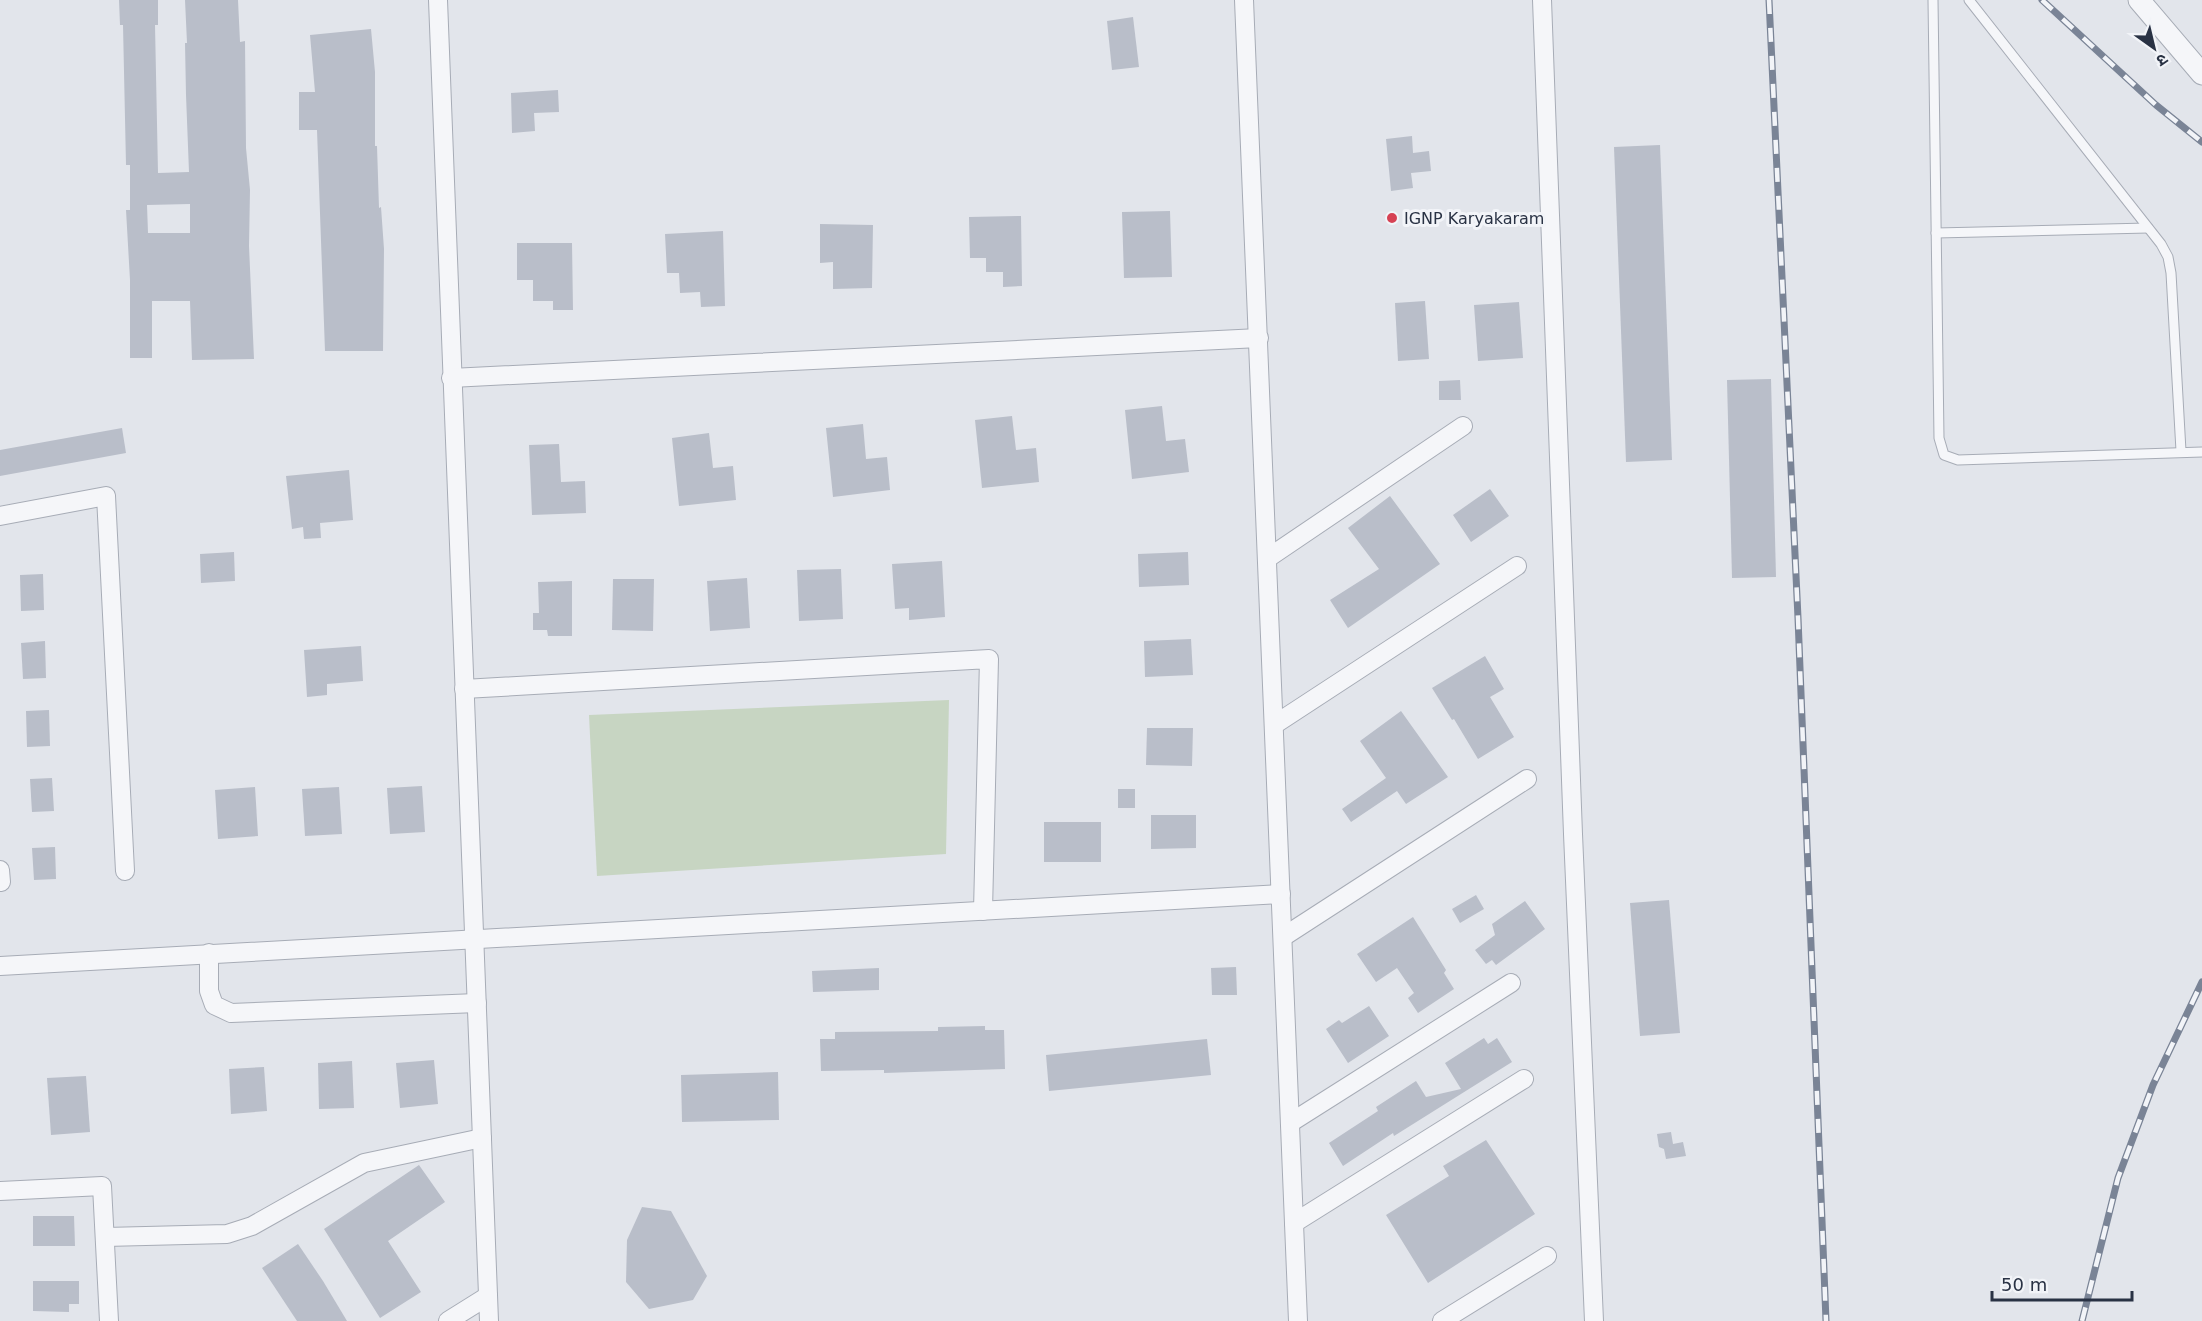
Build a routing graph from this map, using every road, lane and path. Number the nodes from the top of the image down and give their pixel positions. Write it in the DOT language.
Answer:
graph roads {
  1 [pos="438,0"];
  2 [pos="1244,0"];
  3 [pos="1542,0"];
  4 [pos="1933,0"];
  5 [pos="1969,0"];
  6 [pos="2139,0"];
  7 [pos="2202,75"];
  8 [pos="2148,228"];
  9 [pos="1936,233"];
  10 [pos="1259,339"];
  11 [pos="451,378"];
  12 [pos="1462,426"];
  13 [pos="2181,451"];
  14 [pos="2202,452"];
  15 [pos="0,516"];
  16 [pos="1268,558"];
  17 [pos="1517,566"];
  18 [pos="464,689"];
  19 [pos="1274,725"];
  20 [pos="1527,779"];
  21 [pos="0,870"];
  22 [pos="125,871"];
  23 [pos="1,882"];
  24 [pos="1281,894"];
  25 [pos="983,910"];
  26 [pos="1283,937"];
  27 [pos="474,938"];
  28 [pos="209,953"];
  29 [pos="0,966"];
  30 [pos="1511,983"];
  31 [pos="477,1003"];
  32 [pos="1524,1079"];
  33 [pos="1290,1123"];
  34 [pos="482,1138"];
  35 [pos="0,1191"];
  36 [pos="1294,1223"];
  37 [pos="105,1237"];
  38 [pos="1547,1256"];
  39 [pos="488,1296"];
  40 [pos="109,1321"];
  41 [pos="448,1321"];
  42 [pos="489,1321"];
  43 [pos="1298,1321"];
  44 [pos="1442,1321"];
  45 [pos="1594,1321"];
  1 -- 11 [label="street"];
  2 -- 10 [label="street"];
  3 -- 45 [label="street"];
  4 -- 9 [label="lane"];
  5 -- 8 [label="lane"];
  6 -- 7 [label="street"];
  8 -- 9 [label="lane"];
  8 -- 13 [label="lane"];
  9 -- 13 [label="lane"];
  10 -- 11 [label="street"];
  10 -- 16 [label="street"];
  11 -- 18 [label="street"];
  12 -- 16 [label="street"];
  13 -- 14 [label="lane"];
  15 -- 22 [label="street"];
  16 -- 19 [label="street"];
  17 -- 19 [label="street"];
  18 -- 25 [label="street"];
  18 -- 27 [label="street"];
  19 -- 24 [label="street"];
  20 -- 26 [label="street"];
  21 -- 23 [label="street"];
  24 -- 25 [label="street"];
  24 -- 26 [label="street"];
  25 -- 27 [label="street"];
  26 -- 33 [label="street"];
  27 -- 28 [label="street"];
  27 -- 31 [label="street"];
  28 -- 29 [label="street"];
  28 -- 31 [label="street"];
  30 -- 33 [label="street"];
  31 -- 34 [label="street"];
  32 -- 36 [label="street"];
  33 -- 36 [label="street"];
  34 -- 37 [label="street"];
  34 -- 39 [label="street"];
  35 -- 37 [label="street"];
  36 -- 43 [label="street"];
  37 -- 40 [label="street"];
  38 -- 44 [label="street"];
  39 -- 41 [label="street"];
  39 -- 42 [label="street"];
}
